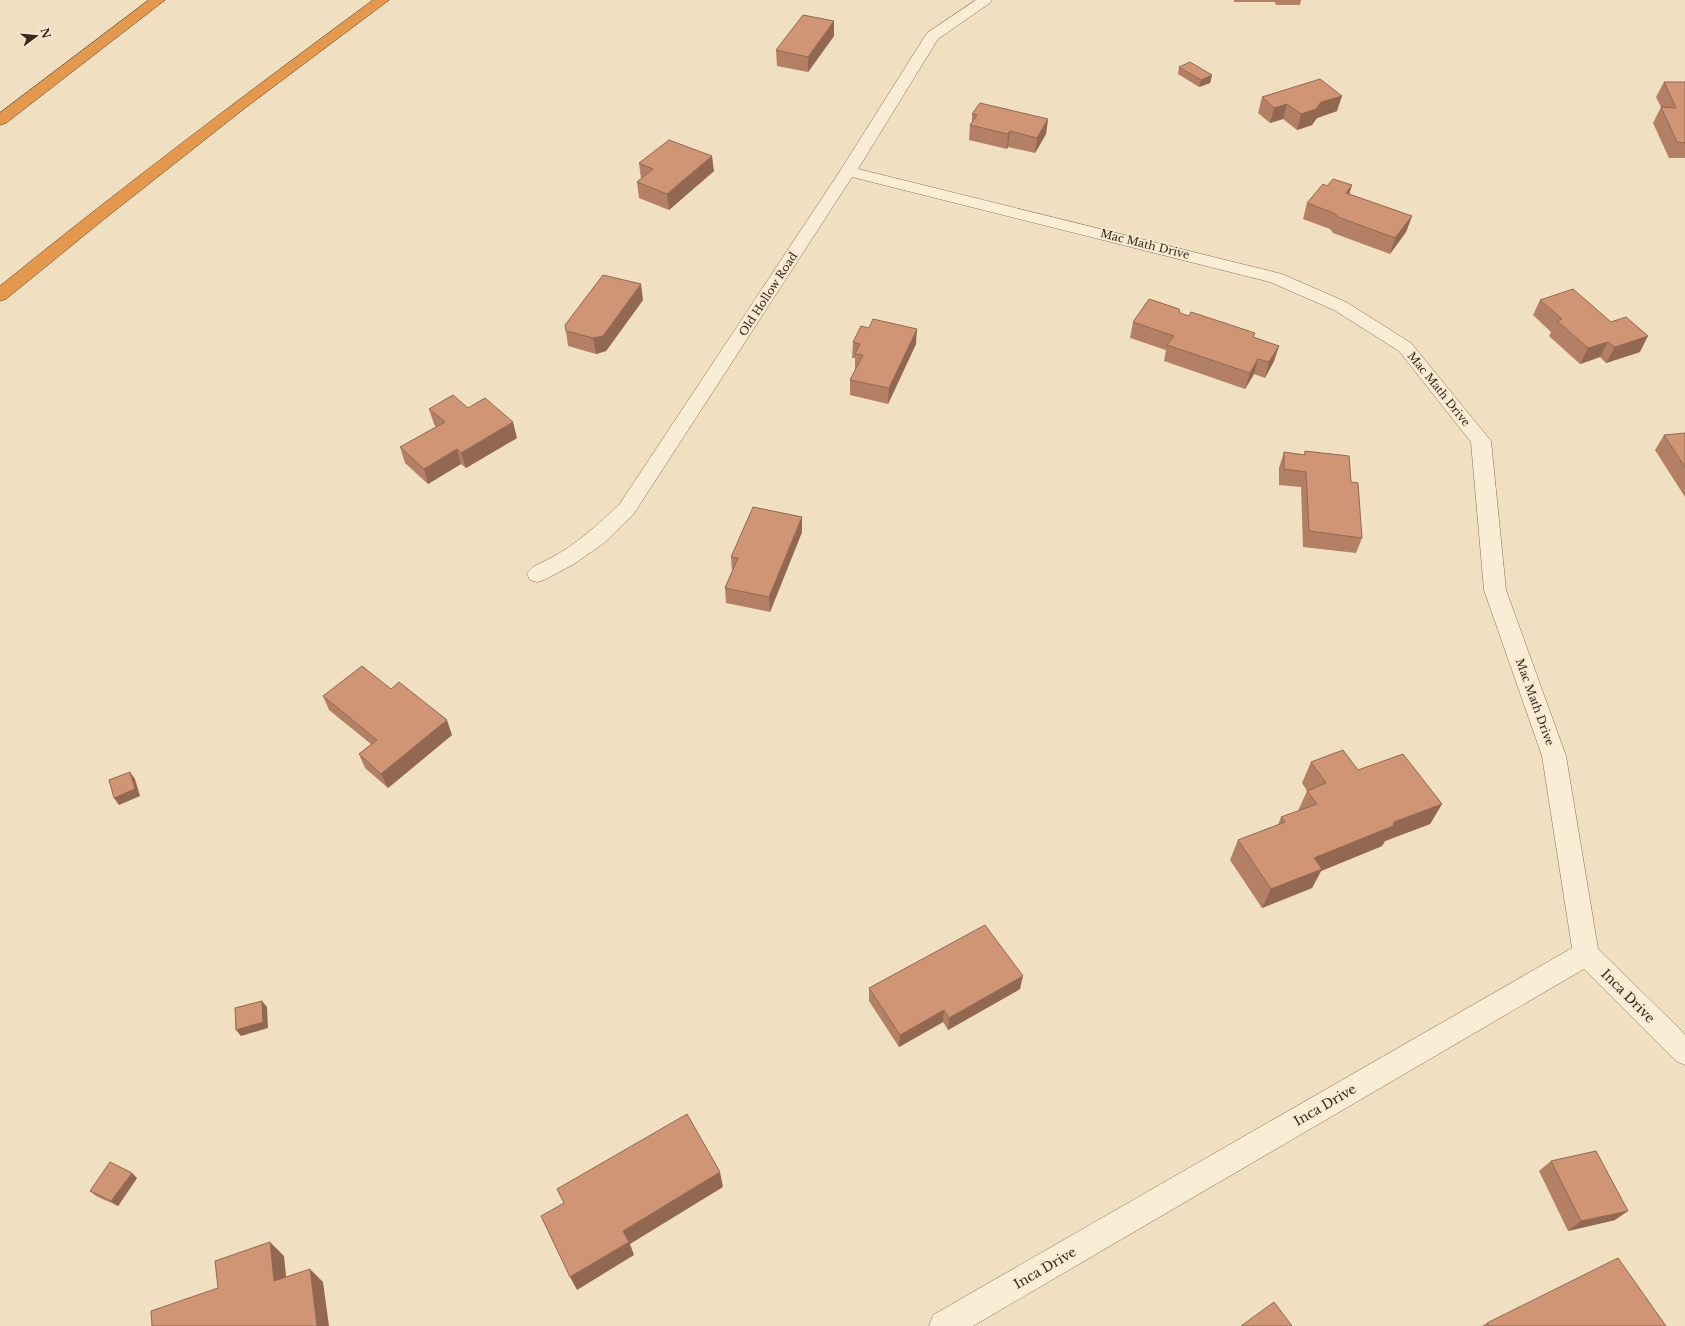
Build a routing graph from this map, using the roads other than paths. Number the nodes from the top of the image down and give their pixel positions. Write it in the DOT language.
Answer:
graph roads {
  1 [pos="158,0"];
  2 [pos="382,0"];
  3 [pos="985,0"];
  4 [pos="0,119"];
  5 [pos="848,171"];
  6 [pos="0,295"];
  7 [pos="537,574"];
  8 [pos="1586,954"];
  9 [pos="1685,1052"];
  10 [pos="944,1326"];
  1 -- 4 [label="highway"];
  2 -- 6 [label="highway"];
  3 -- 5 [label="street, Old Hollow Road"];
  5 -- 7 [label="street, Old Hollow Road"];
  5 -- 8 [label="street, Mac Math Drive"];
  8 -- 9 [label="street, Inca Drive"];
  8 -- 10 [label="street, Inca Drive"];
}
